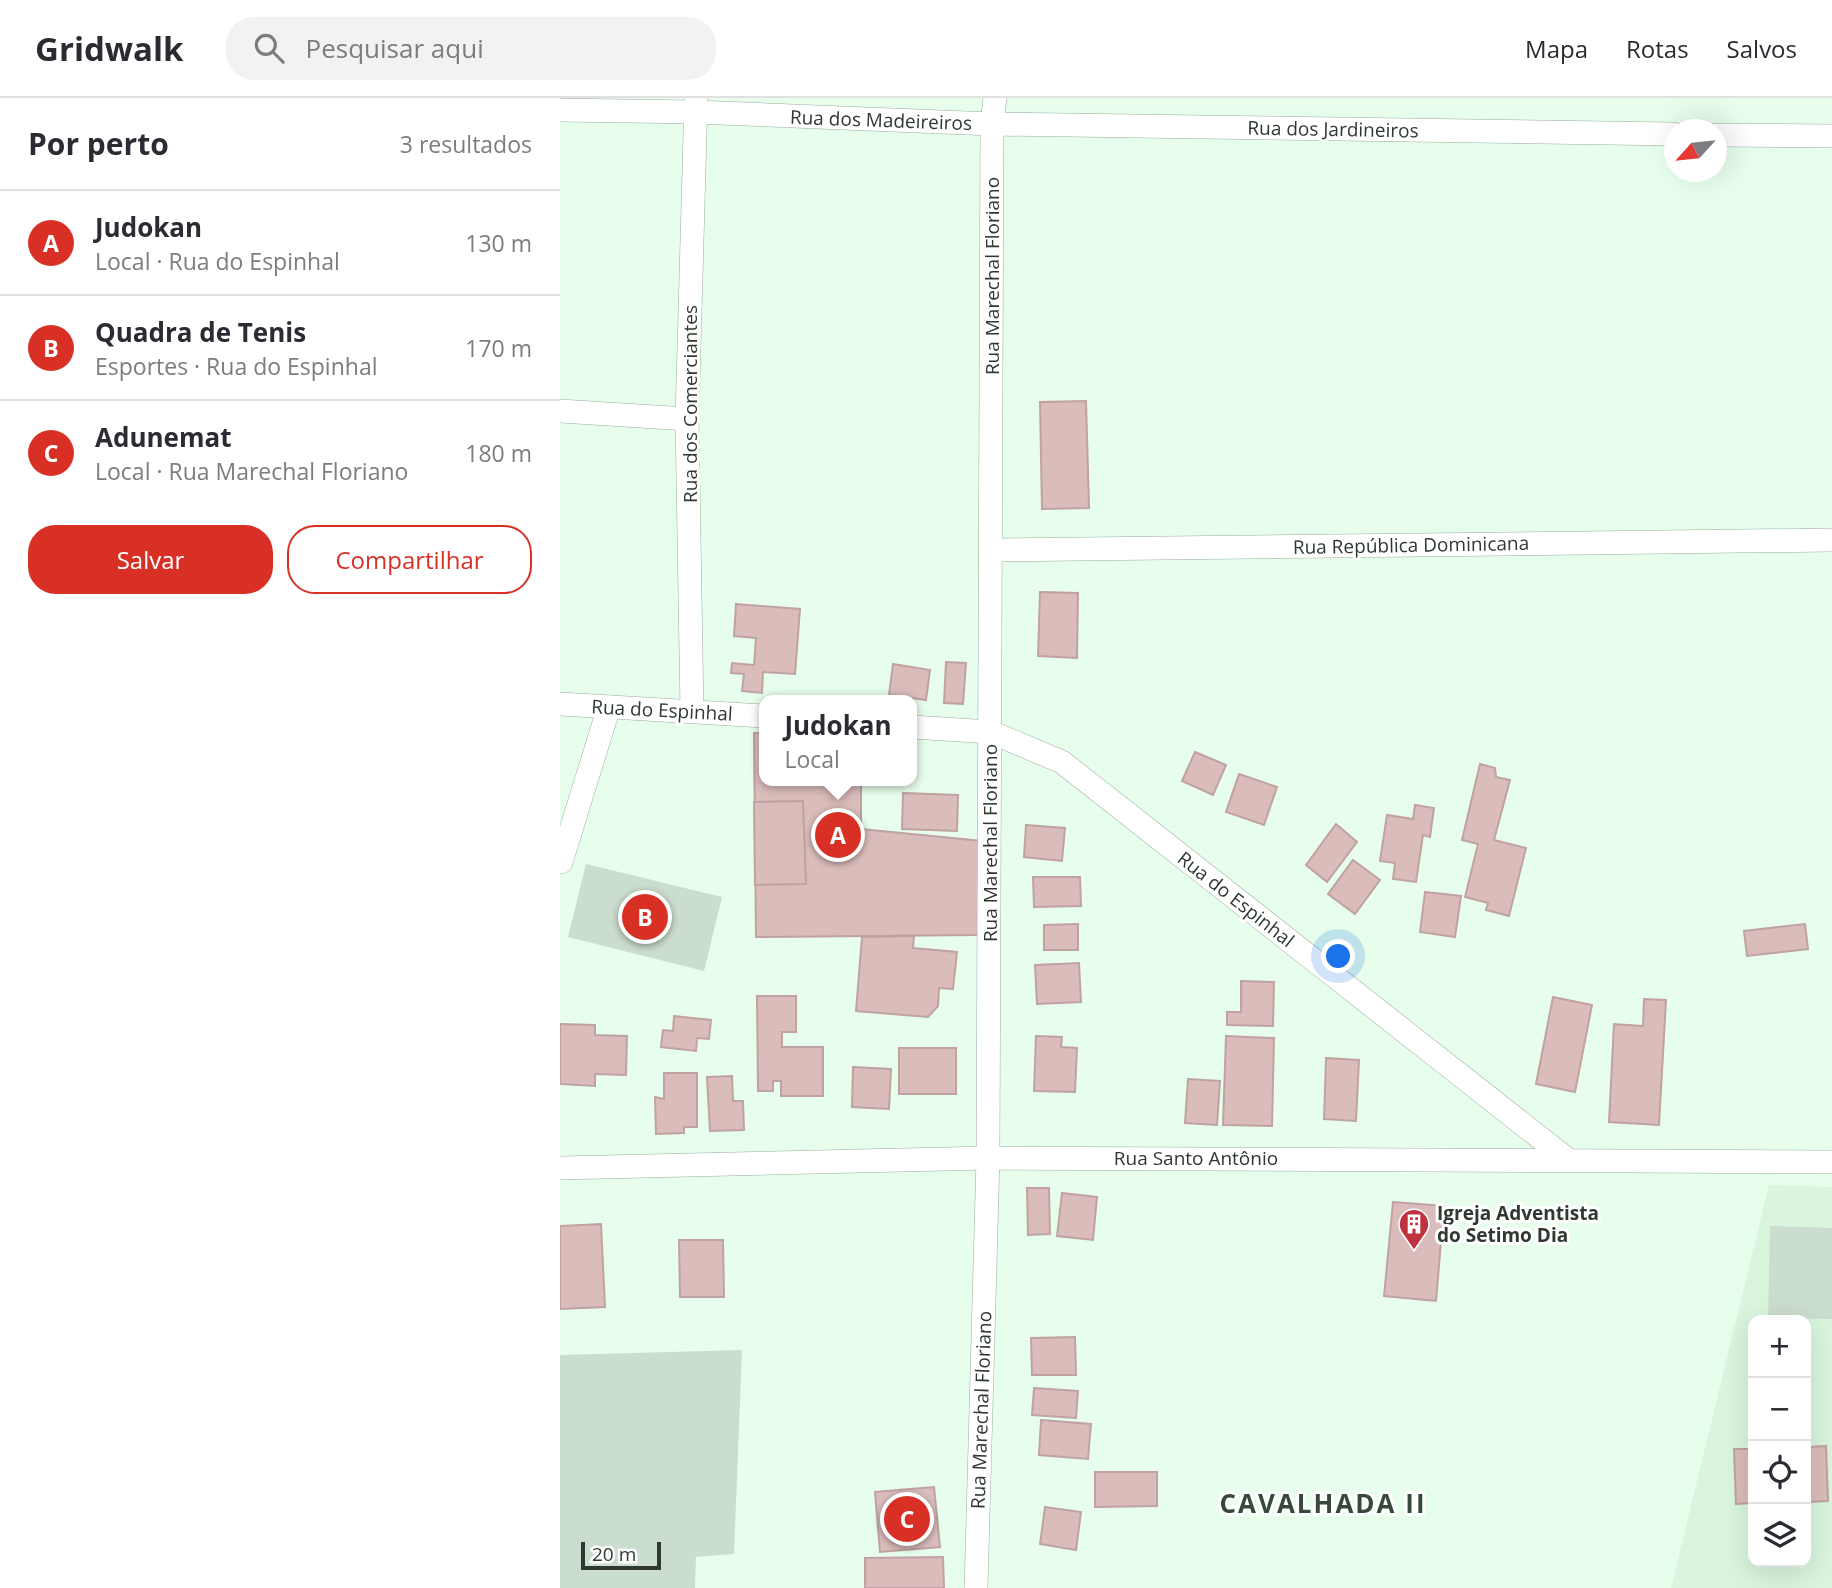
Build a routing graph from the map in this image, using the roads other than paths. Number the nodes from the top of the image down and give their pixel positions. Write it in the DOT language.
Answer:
graph roads {
  1 [pos="995,98"];
  2 [pos="696,105"];
  3 [pos="560,110"];
  4 [pos="992,124"];
  5 [pos="1664,134"];
  6 [pos="1727,135"];
  7 [pos="1832,136"];
  8 [pos="560,411"];
  9 [pos="687,419"];
  10 [pos="1832,540"];
  11 [pos="991,550"];
  12 [pos="560,704"];
  13 [pos="609,707"];
  14 [pos="692,711"];
  15 [pos="759,716"];
  16 [pos="917,727"];
  17 [pos="991,732"];
  18 [pos="561,862"];
  19 [pos="988,1158"];
  20 [pos="1567,1159"];
  21 [pos="1832,1162"];
  22 [pos="560,1168"];
  23 [pos="976,1588"];
  1 -- 4 [label="street, Rua Marechal Floriano"];
  2 -- 3 [label="street, Rua dos Madeireiros"];
  2 -- 4 [label="street, Rua dos Madeireiros"];
  2 -- 9 [label="street, Rua dos Comerciantes"];
  4 -- 5 [label="street, Rua dos Jardineiros"];
  4 -- 11 [label="street, Rua Marechal Floriano"];
  6 -- 7 [label="street"];
  8 -- 9 [label="street"];
  9 -- 14 [label="street, Rua dos Comerciantes"];
  10 -- 11 [label="street, Rua República Dominicana"];
  11 -- 17 [label="street, Rua Marechal Floriano"];
  12 -- 13 [label="street, Rua do Espinhal"];
  13 -- 14 [label="street, Rua do Espinhal"];
  13 -- 18 [label="street"];
  14 -- 15 [label="street, Rua do Espinhal"];
  16 -- 17 [label="street, Rua do Espinhal"];
  17 -- 19 [label="street, Rua Marechal Floriano"];
  17 -- 20 [label="street, Rua do Espinhal"];
  19 -- 20 [label="street, Rua Santo Antônio"];
  19 -- 22 [label="street, Rua Santo Antônio"];
  19 -- 23 [label="street, Rua Marechal Floriano"];
  20 -- 21 [label="street, Rua Santo Antônio"];
}
